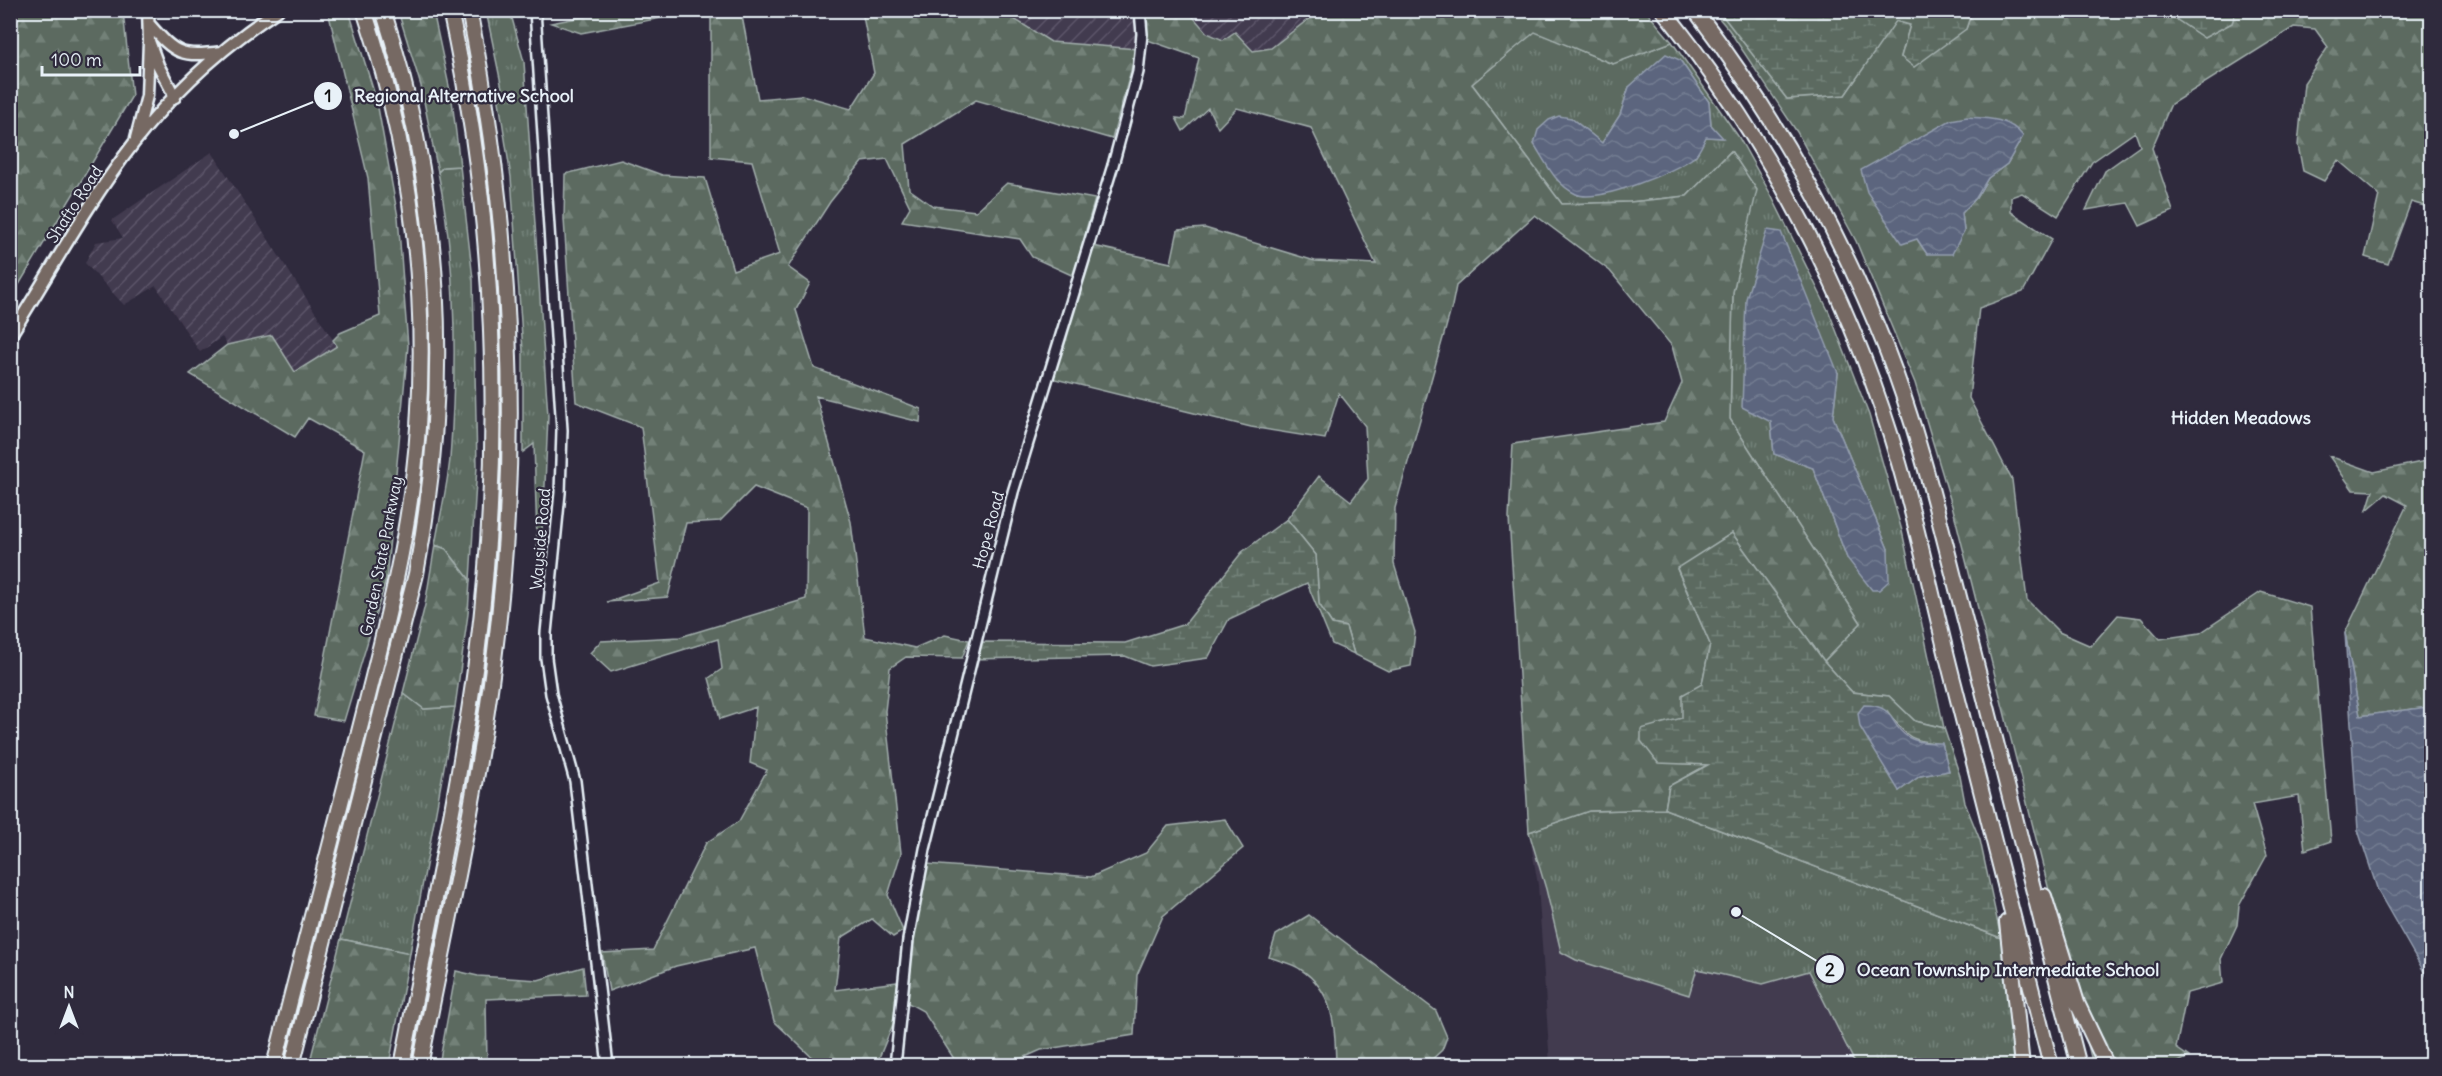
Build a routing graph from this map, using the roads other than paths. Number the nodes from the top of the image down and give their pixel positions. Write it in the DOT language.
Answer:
graph roads {
  1 [pos="148,10"];
  2 [pos="278,10"];
  3 [pos="364,10"];
  4 [pos="382,10"];
  5 [pos="450,10"];
  6 [pos="469,10"];
  7 [pos="535,10"];
  8 [pos="1140,10"];
  9 [pos="1663,10"];
  10 [pos="1695,10"];
  11 [pos="149,24"];
  12 [pos="149,41"];
  13 [pos="222,52"];
  14 [pos="175,97"];
  15 [pos="135,141"];
  16 [pos="10,336"];
  17 [pos="2003,768"];
  18 [pos="2004,884"];
  19 [pos="274,1065"];
  20 [pos="292,1065"];
  21 [pos="402,1065"];
  22 [pos="420,1065"];
  23 [pos="608,1065"];
  24 [pos="895,1065"];
  25 [pos="2022,1065"];
  26 [pos="2051,1065"];
  27 [pos="2079,1065"];
  28 [pos="2107,1065"];
  1 -- 11 [label="main road"];
  2 -- 13 [label="main road, Shafto Road"];
  3 -- 19 [label="highway, Garden State Parkway"];
  4 -- 20 [label="highway"];
  5 -- 21 [label="highway"];
  6 -- 22 [label="highway"];
  7 -- 23 [label="street, Wayside Road"];
  8 -- 24 [label="street, Hope Road"];
  9 -- 18 [label="highway"];
  10 -- 17 [label="highway"];
  11 -- 12 [label="main road"];
  11 -- 13 [label="main road"];
  12 -- 14 [label="main road"];
  12 -- 15 [label="main road"];
  13 -- 14 [label="main road, Shafto Road"];
  14 -- 15 [label="main road, Shafto Road"];
  15 -- 16 [label="main road, Shafto Road"];
  17 -- 27 [label="highway"];
  17 -- 28 [label="highway"];
  18 -- 25 [label="highway"];
  18 -- 26 [label="highway"];
}
